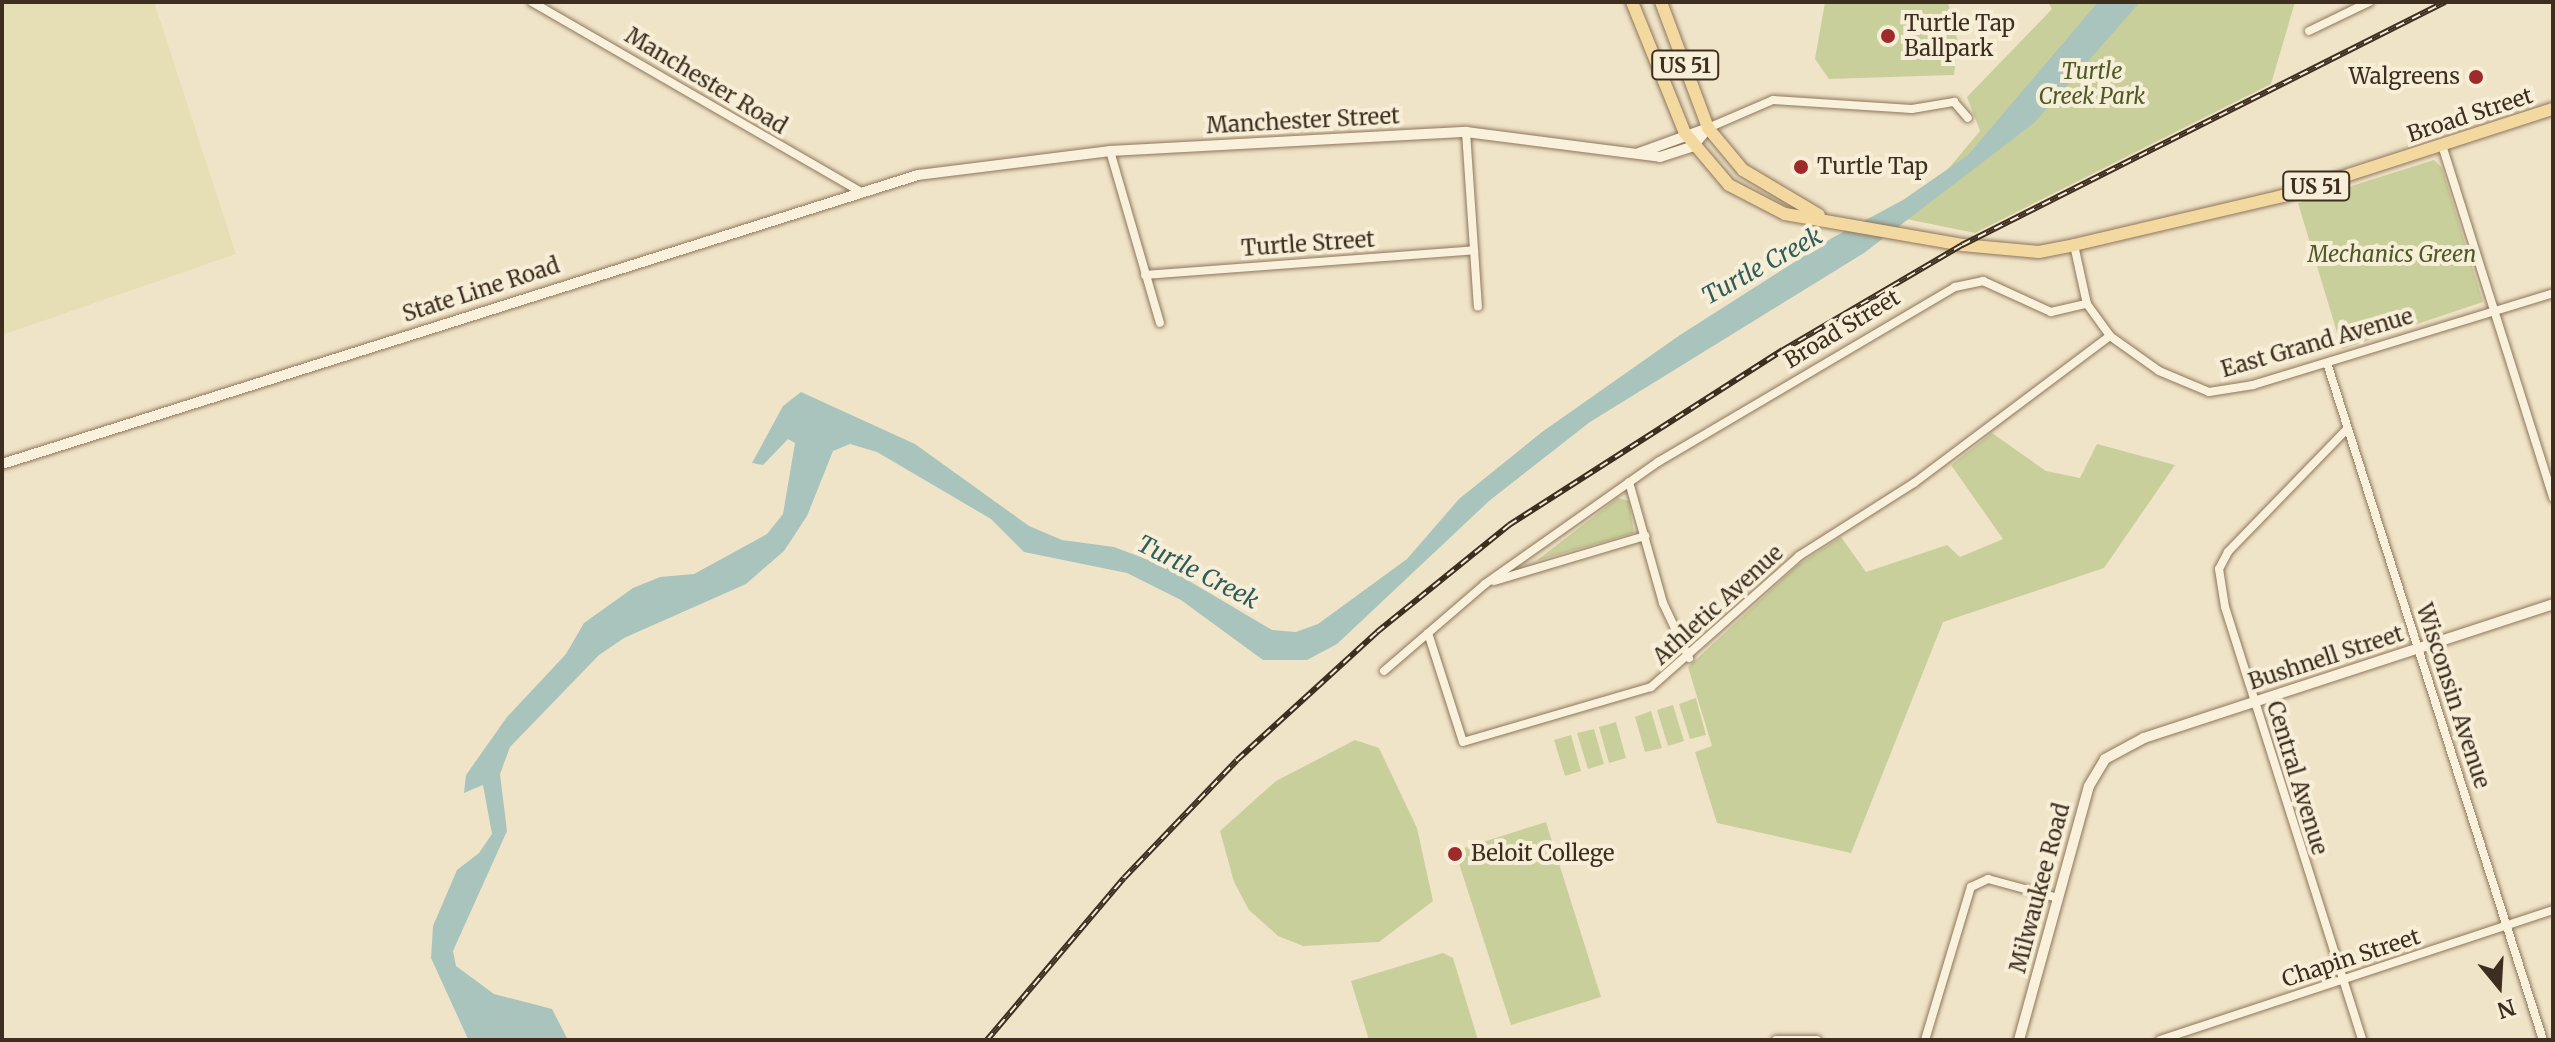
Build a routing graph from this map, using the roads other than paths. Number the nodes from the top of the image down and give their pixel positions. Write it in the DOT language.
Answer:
graph roads {
  1 [pos="532,2"];
  2 [pos="1632,2"];
  3 [pos="1661,2"];
  4 [pos="2369,2"];
  5 [pos="2309,31"];
  6 [pos="2553,109"];
  7 [pos="1968,118"];
  8 [pos="1708,128"];
  9 [pos="1466,132"];
  10 [pos="1685,133"];
  11 [pos="2442,145"];
  12 [pos="1693,146"];
  13 [pos="1110,151"];
  14 [pos="1633,155"];
  15 [pos="974,164"];
  16 [pos="861,192"];
  17 [pos="1833,221"];
  18 [pos="2074,245"];
  19 [pos="1474,250"];
  20 [pos="1145,275"];
  21 [pos="2553,293"];
  22 [pos="2087,304"];
  23 [pos="1478,307"];
  24 [pos="2495,312"];
  25 [pos="1160,323"];
  26 [pos="2110,336"];
  27 [pos="2327,363"];
  28 [pos="2347,429"];
  29 [pos="2,464"];
  30 [pos="1629,482"];
  31 [pos="2553,498"];
  32 [pos="1645,536"];
  33 [pos="1485,584"];
  34 [pos="2553,604"];
  35 [pos="1428,633"];
  36 [pos="2419,649"];
  37 [pos="1689,658"];
  38 [pos="1384,671"];
  39 [pos="2255,702"];
  40 [pos="2113,753"];
  41 [pos="2058,898"];
  42 [pos="2553,910"];
  43 [pos="2507,925"];
  44 [pos="2342,980"];
  45 [pos="1776,1040"];
  46 [pos="1817,1040"];
  47 [pos="1925,1040"];
  48 [pos="2019,1040"];
  49 [pos="2160,1040"];
  50 [pos="2362,1040"];
  51 [pos="2543,1040"];
  1 -- 16 [label="street, Manchester Road"];
  2 -- 10 [label="main road, US 51"];
  3 -- 8 [label="main road, US 51"];
  4 -- 5 [label="street"];
  6 -- 11 [label="main road, Broad Street / US 51"];
  7 -- 8 [label="street"];
  8 -- 10 [label="street"];
  8 -- 12 [label="street"];
  8 -- 17 [label="main road, US 51"];
  9 -- 13 [label="street, Manchester Street"];
  9 -- 14 [label="street, Manchester Street"];
  9 -- 19 [label="street"];
  10 -- 12 [label="main road, US 51"];
  10 -- 14 [label="street"];
  11 -- 18 [label="main road, Broad Street / US 51"];
  11 -- 24 [label="street"];
  12 -- 14 [label="street, Manchester Street"];
  12 -- 17 [label="main road, US 51"];
  13 -- 15 [label="street, Manchester Street"];
  13 -- 20 [label="street"];
  15 -- 16 [label="street, State Line Road"];
  16 -- 29 [label="street, State Line Road"];
  17 -- 18 [label="main road, US 51"];
  18 -- 22 [label="street, East Grand Avenue"];
  19 -- 20 [label="street, Turtle Street"];
  19 -- 23 [label="street"];
  20 -- 25 [label="street"];
  21 -- 24 [label="street, East Grand Avenue"];
  22 -- 26 [label="street, East Grand Avenue"];
  22 -- 30 [label="street, Broad Street"];
  24 -- 27 [label="street, East Grand Avenue"];
  24 -- 31 [label="street"];
  26 -- 27 [label="street, East Grand Avenue"];
  26 -- 37 [label="street, Athletic Avenue"];
  27 -- 28 [label="street, Wisconsin Avenue"];
  28 -- 36 [label="street, Wisconsin Avenue"];
  28 -- 39 [label="street, Central Avenue"];
  30 -- 32 [label="street"];
  30 -- 33 [label="street, Broad Street"];
  32 -- 33 [label="street"];
  32 -- 37 [label="street"];
  33 -- 35 [label="street, Broad Street"];
  34 -- 36 [label="street, Bushnell Street"];
  35 -- 37 [label="street, Athletic Avenue"];
  35 -- 38 [label="street"];
  36 -- 39 [label="street, Bushnell Street"];
  36 -- 43 [label="street, Wisconsin Avenue"];
  39 -- 40 [label="street, Bushnell Street"];
  39 -- 44 [label="street, Central Avenue"];
  40 -- 41 [label="street, Milwaukee Road"];
  41 -- 47 [label="street"];
  41 -- 48 [label="street, Milwaukee Road"];
  42 -- 43 [label="street, Chapin Street"];
  43 -- 44 [label="street, Chapin Street"];
  43 -- 51 [label="street, Wisconsin Avenue"];
  44 -- 49 [label="street, Chapin Street"];
  44 -- 50 [label="street, Central Avenue"];
  45 -- 46 [label="street"];
}
